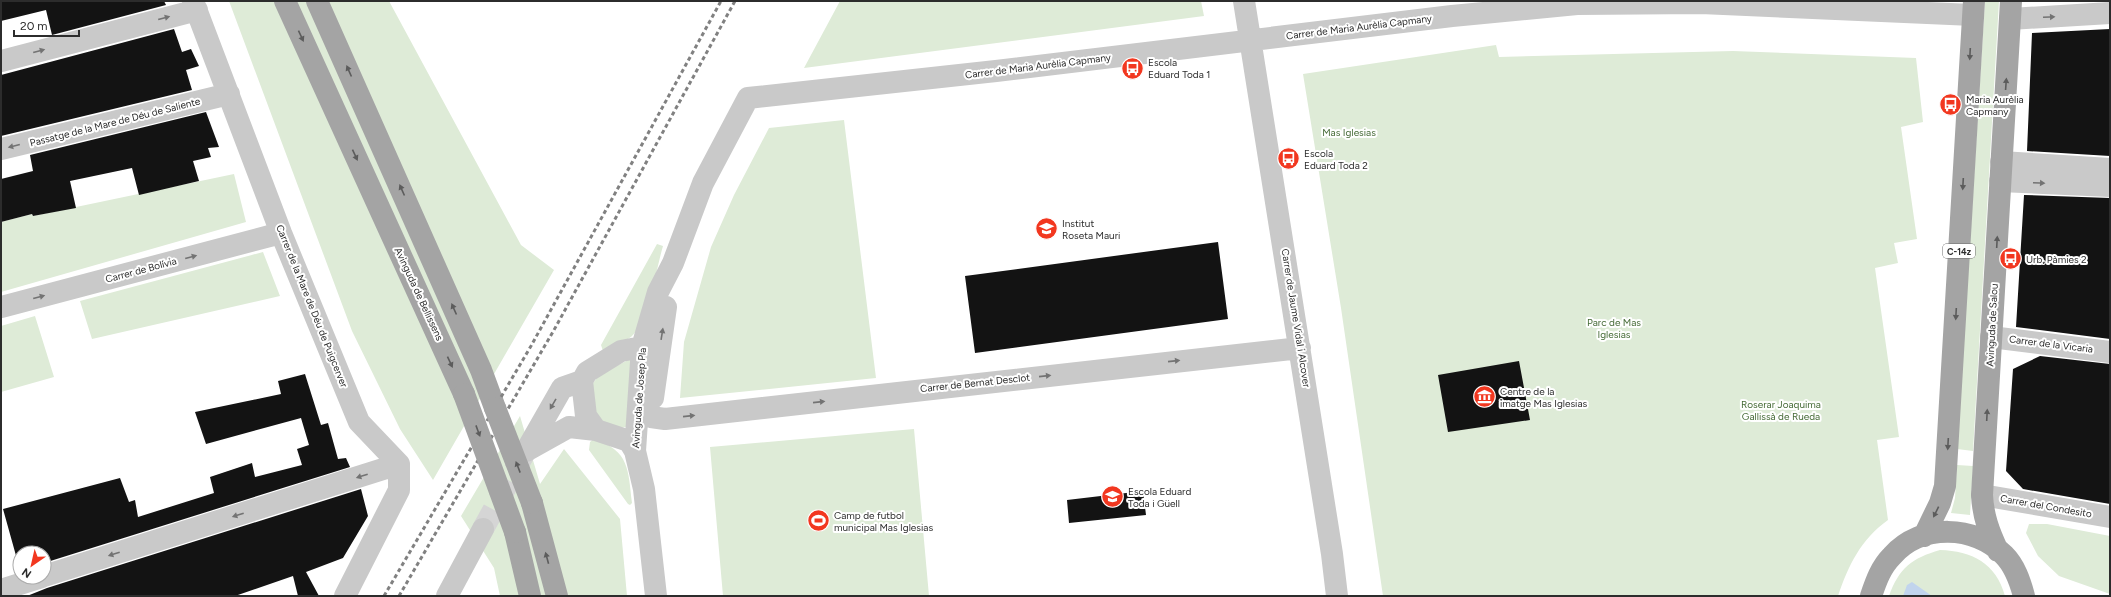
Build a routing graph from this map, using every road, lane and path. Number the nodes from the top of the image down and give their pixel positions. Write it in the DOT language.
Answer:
graph roads {
  1 [pos="285,1"];
  2 [pos="317,1"];
  3 [pos="1244,1"];
  4 [pos="1701,2"];
  5 [pos="195,6"];
  6 [pos="1973,8"];
  7 [pos="1450,9"];
  8 [pos="2010,10"];
  9 [pos="2110,14"];
  10 [pos="1251,41"];
  11 [pos="1,61"];
  12 [pos="229,94"];
  13 [pos="748,98"];
  14 [pos="1,149"];
  15 [pos="2110,169"];
  16 [pos="2001,172"];
  17 [pos="2110,186"];
  18 [pos="281,233"];
  19 [pos="673,263"];
  20 [pos="1,307"];
  21 [pos="1992,337"];
  22 [pos="642,347"];
  23 [pos="1300,348"];
  24 [pos="2110,352"];
  25 [pos="656,372"];
  26 [pos="582,380"];
  27 [pos="650,418"];
  28 [pos="596,430"];
  29 [pos="635,451"];
  30 [pos="399,464"];
  31 [pos="644,489"];
  32 [pos="1982,495"];
  33 [pos="2110,517"];
  34 [pos="483,529"];
  35 [pos="1924,536"];
  36 [pos="1998,550"];
  37 [pos="52,574"];
  38 [pos="14,585"];
  39 [pos="3,588"];
  40 [pos="345,596"];
  41 [pos="447,596"];
  42 [pos="530,596"];
  43 [pos="558,596"];
  44 [pos="656,596"];
  45 [pos="1337,596"];
  46 [pos="1871,596"];
  47 [pos="2025,596"];
  1 -- 42 [label="main road, Avinguda de Bellissens, one-way, bridge"];
  43 -- 2 [label="main road, one-way, bridge"];
  3 -- 10 [label="street, Carrer de Jaume Vidal i Alcover"];
  4 -- 6 [label="street, Carrer de Maria Aurèlia Capmany"];
  4 -- 7 [label="street, Carrer de Maria Aurèlia Capmany"];
  11 -- 5 [label="street, one-way"];
  5 -- 12 [label="street, Carrer de la Mare de Déu de Puigcerver"];
  6 -- 35 [label="main road, C-14z, one-way"];
  7 -- 10 [label="street, Carrer de Maria Aurèlia Capmany"];
  8 -- 9 [label="street, one-way"];
  16 -- 8 [label="main road, Avinguda de Salou, one-way"];
  10 -- 13 [label="street, Carrer de Maria Aurèlia Capmany"];
  10 -- 23 [label="street, Carrer de Jaume Vidal i Alcover"];
  12 -- 14 [label="street, Passatge de la Mare de Déu de Saliente, one-way"];
  12 -- 18 [label="street, Carrer de la Mare de Déu de Puigcerver"];
  13 -- 19 [label="street, Avinguda de Josep Pla"];
  15 -- 16 [label="street"];
  16 -- 17 [label="street, one-way"];
  21 -- 16 [label="main road, Avinguda de Salou, one-way"];
  20 -- 18 [label="street, Carrer de Bolívia, one-way"];
  18 -- 30 [label="street, Carrer de la Mare de Déu de Puigcerver"];
  19 -- 22 [label="street, Avinguda de Josep Pla"];
  25 -- 19 [label="street, Avinguda de Josep Pla, one-way"];
  21 -- 24 [label="street, Carrer de la Vicaria"];
  32 -- 21 [label="main road, Avinguda de Salou, one-way"];
  22 -- 25 [label="street"];
  22 -- 26 [label="street"];
  22 -- 29 [label="street, Avinguda de Josep Pla"];
  27 -- 23 [label="street, Carrer de Bernat Desclot, one-way"];
  23 -- 45 [label="street, Carrer de Jaume Vidal i Alcover"];
  25 -- 27 [label="street, Avinguda de Josep Pla"];
  26 -- 28 [label="street"];
  26 -- 28 [label="street, one-way"];
  27 -- 31 [label="street, Avinguda de Josep Pla"];
  28 -- 29 [label="street"];
  29 -- 31 [label="street, Avinguda de Josep Pla"];
  30 -- 37 [label="street, one-way"];
  30 -- 40 [label="street"];
  31 -- 44 [label="street, Avinguda de Josep Pla"];
  32 -- 33 [label="street, Carrer del Condesito"];
  32 -- 36 [label="main road, Avinguda de Salou"];
  34 -- 41 [label="street"];
  35 -- 36 [label="main road"];
  35 -- 46 [label="main road"];
  36 -- 47 [label="main road"];
  38 -- 39 [label="street"];
}
